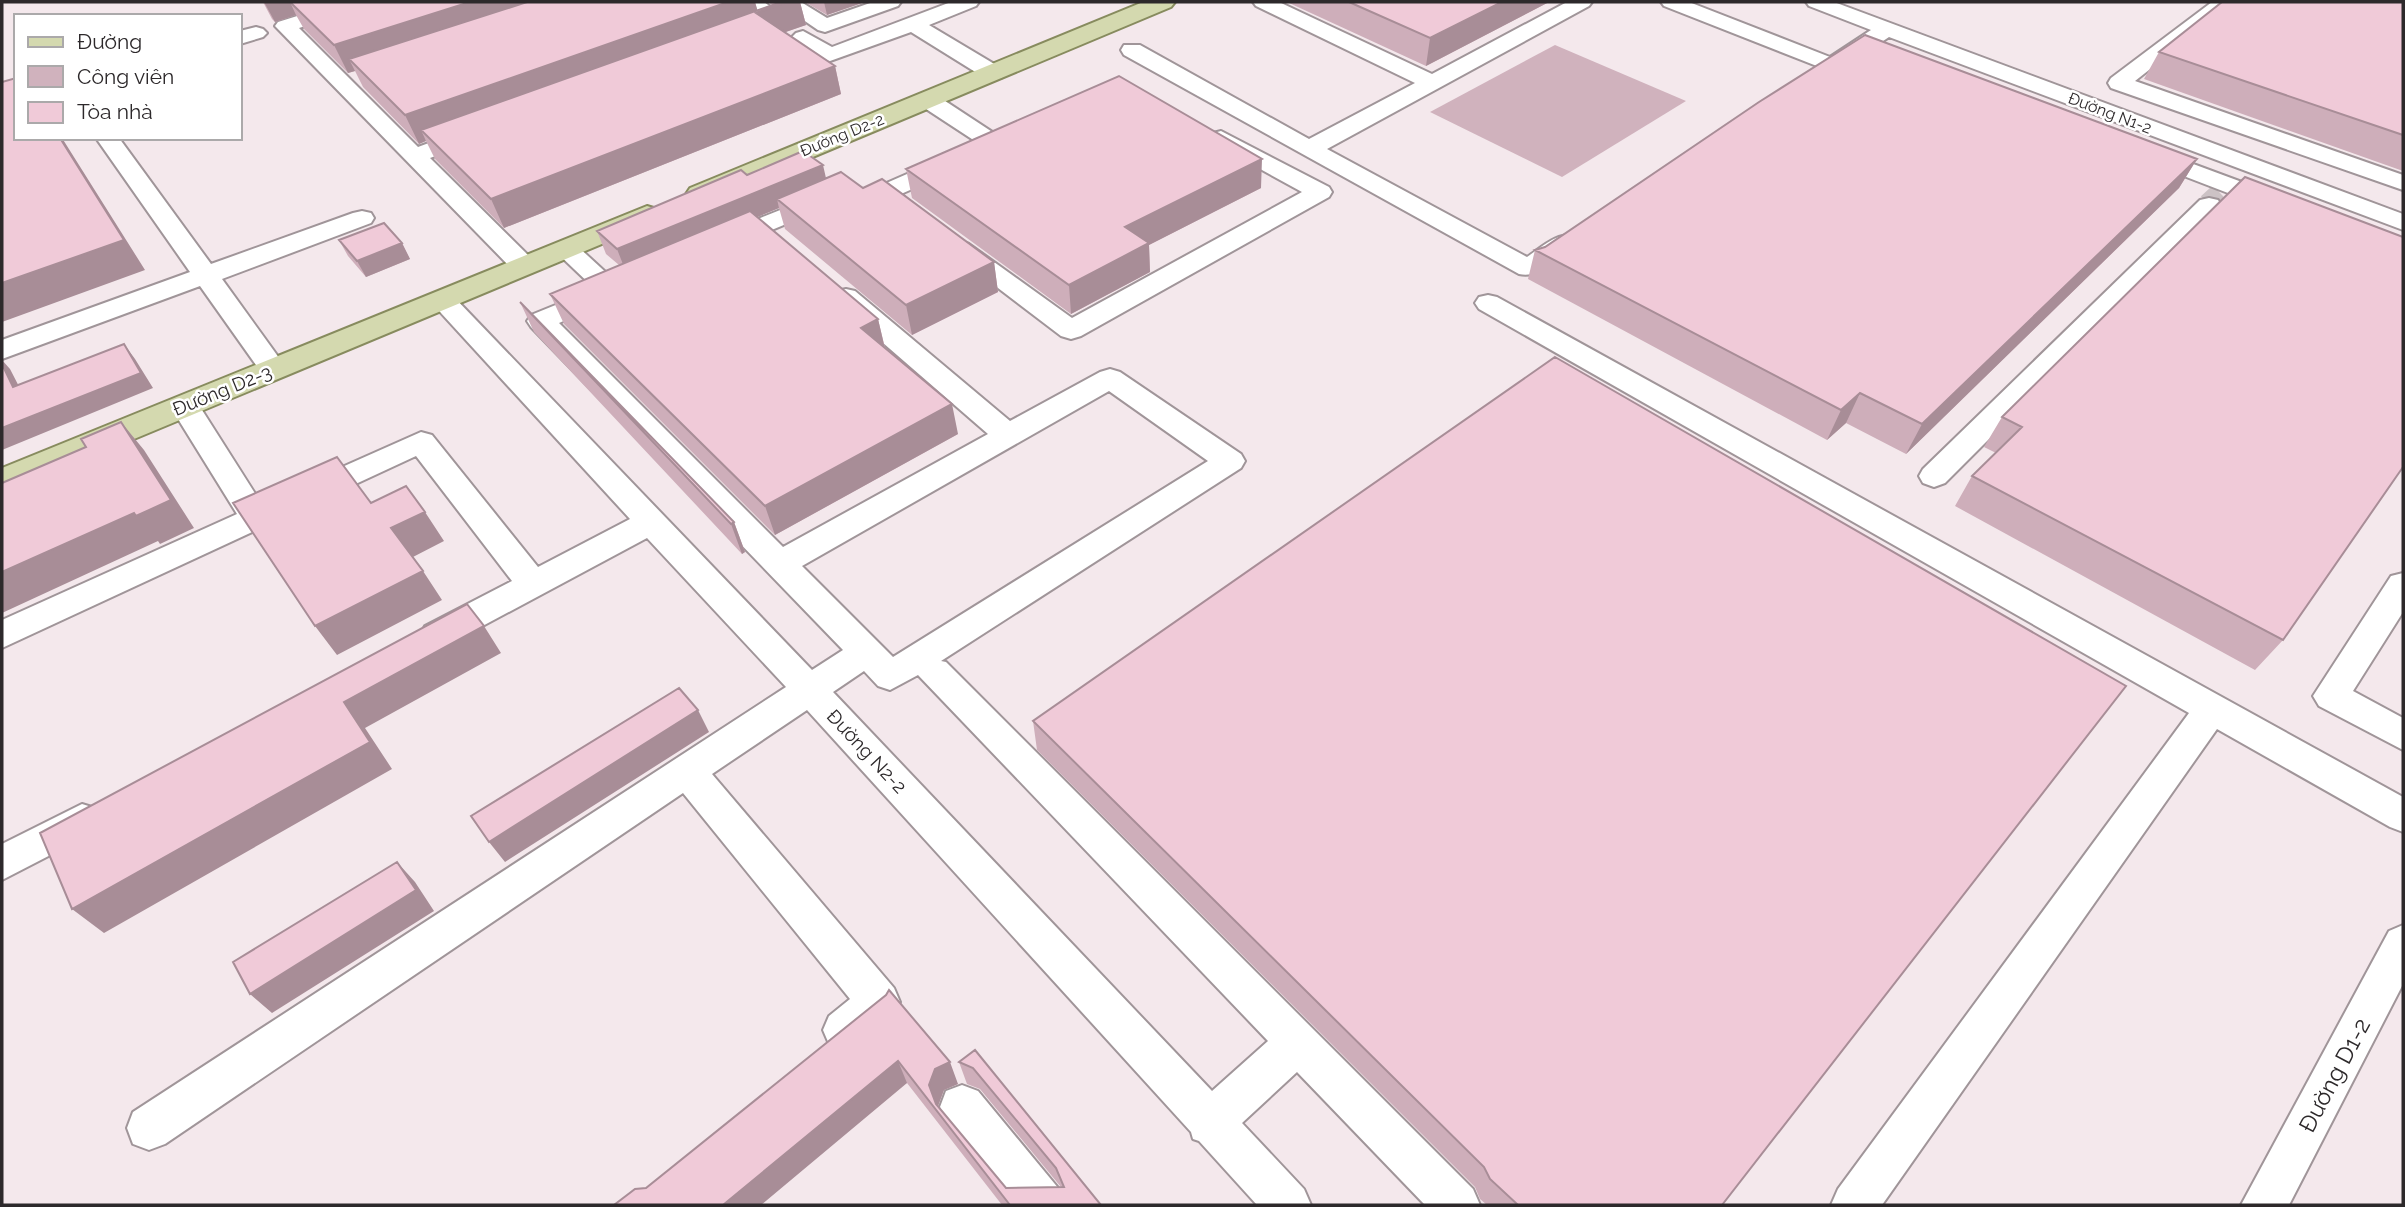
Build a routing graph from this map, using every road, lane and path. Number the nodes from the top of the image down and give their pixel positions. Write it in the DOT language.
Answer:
graph roads {
  1 [pos="362,2"];
  2 [pos="750,2"];
  3 [pos="787,2"];
  4 [pos="891,2"];
  5 [pos="969,2"];
  6 [pos="1163,2"];
  7 [pos="1263,2"];
  8 [pos="1582,2"];
  9 [pos="1671,2"];
  10 [pos="1816,2"];
  11 [pos="2225,2"];
  12 [pos="913,24"];
  13 [pos="1887,29"];
  14 [pos="742,37"];
  15 [pos="803,37"];
  16 [pos="1863,45"];
  17 [pos="1132,50"];
  18 [pos="1888,55"];
  19 [pos="1832,65"];
  20 [pos="993,73"];
  21 [pos="369,76"];
  22 [pos="1810,80"];
  23 [pos="1433,83"];
  24 [pos="343,84"];
  25 [pos="928,100"];
  26 [pos="1200,126"];
  27 [pos="493,127"];
  28 [pos="1019,134"];
  29 [pos="108,140"];
  30 [pos="995,144"];
  31 [pos="2128,146"];
  32 [pos="1309,149"];
  33 [pos="2315,152"];
  34 [pos="415,156"];
  35 [pos="2284,178"];
  36 [pos="2403,183"];
  37 [pos="844,191"];
  38 [pos="2220,195"];
  39 [pos="2291,209"];
  40 [pos="362,218"];
  41 [pos="2403,223"];
  42 [pos="1584,230"];
  43 [pos="566,249"];
  44 [pos="699,252"];
  45 [pos="524,265"];
  46 [pos="206,276"];
  47 [pos="823,278"];
  48 [pos="443,301"];
  49 [pos="1488,303"];
  50 [pos="2,350"];
  51 [pos="274,369"];
  52 [pos="185,405"];
  53 [pos="1009,436"];
  54 [pos="1934,476"];
  55 [pos="2,482"];
  56 [pos="255,518"];
  57 [pos="651,522"];
  58 [pos="779,564"];
  59 [pos="533,584"];
  60 [pos="2403,585"];
  61 [pos="2,635"];
  62 [pos="410,649"];
  63 [pos="866,652"];
  64 [pos="934,672"];
  65 [pos="809,688"];
  66 [pos="2211,710"];
  67 [pos="2403,735"];
  68 [pos="686,770"];
  69 [pos="113,804"];
  70 [pos="2403,816"];
  71 [pos="2,863"];
  72 [pos="2403,944"];
  73 [pos="1296,1044"];
  74 [pos="816,1053"];
  75 [pos="962,1107"];
  76 [pos="1209,1123"];
  77 [pos="149,1128"];
  78 [pos="1042,1205"];
  79 [pos="1287,1205"];
  80 [pos="1457,1205"];
  81 [pos="1854,1205"];
  82 [pos="2264,1205"];
  1 -- 24 [label="street"];
  2 -- 14 [label="street"];
  3 -- 4 [label="street"];
  5 -- 12 [label="street"];
  6 -- 20 [label="main road, Đường D2-2"];
  7 -- 23 [label="street"];
  8 -- 23 [label="street"];
  9 -- 19 [label="street"];
  10 -- 13 [label="street, Đường N1-2"];
  11 -- 33 [label="street"];
  12 -- 15 [label="street"];
  12 -- 20 [label="street"];
  13 -- 16 [label="street"];
  13 -- 35 [label="street, Đường N1-2"];
  16 -- 18 [label="street"];
  16 -- 19 [label="street"];
  17 -- 32 [label="street"];
  19 -- 22 [label="street"];
  20 -- 25 [label="main road, Đường D2-2"];
  21 -- 24 [label="street"];
  23 -- 32 [label="street"];
  24 -- 34 [label="street"];
  25 -- 30 [label="street"];
  25 -- 43 [label="main road, Đường D2-2"];
  26 -- 30 [label="street"];
  27 -- 34 [label="street"];
  28 -- 30 [label="street"];
  29 -- 46 [label="street"];
  31 -- 38 [label="street"];
  32 -- 42 [label="street"];
  33 -- 35 [label="street"];
  33 -- 36 [label="street"];
  34 -- 45 [label="street"];
  35 -- 41 [label="street, Đường N1-2"];
  37 -- 44 [label="street"];
  38 -- 39 [label="street"];
  38 -- 54 [label="street"];
  40 -- 46 [label="street"];
  43 -- 45 [label="main road, Đường D2-2"];
  43 -- 58 [label="street"];
  45 -- 48 [label="main road, Đường D2-2"];
  46 -- 50 [label="street"];
  46 -- 51 [label="street"];
  47 -- 53 [label="street"];
  48 -- 51 [label="main road, Đường D2-3"];
  48 -- 57 [label="street, Đường N2-2"];
  49 -- 66 [label="street"];
  51 -- 52 [label="main road, Đường D2-3"];
  52 -- 55 [label="main road, Đường D2-3"];
  52 -- 56 [label="street"];
  53 -- 58 [label="street"];
  53 -- 63 [label="street"];
  56 -- 59 [label="street"];
  56 -- 61 [label="street"];
  57 -- 59 [label="street"];
  57 -- 65 [label="street, Đường N2-2"];
  58 -- 63 [label="street"];
  59 -- 62 [label="street"];
  60 -- 67 [label="street"];
  63 -- 65 [label="street"];
  64 -- 73 [label="street"];
  65 -- 68 [label="street"];
  65 -- 76 [label="street, Đường N2-2"];
  66 -- 70 [label="street"];
  66 -- 81 [label="street"];
  68 -- 74 [label="street"];
  68 -- 77 [label="street"];
  69 -- 71 [label="street"];
  72 -- 82 [label="street, Đường D1-2"];
  73 -- 76 [label="street"];
  73 -- 80 [label="street"];
  75 -- 78 [label="street"];
  76 -- 79 [label="street, Đường N2-2"];
}
